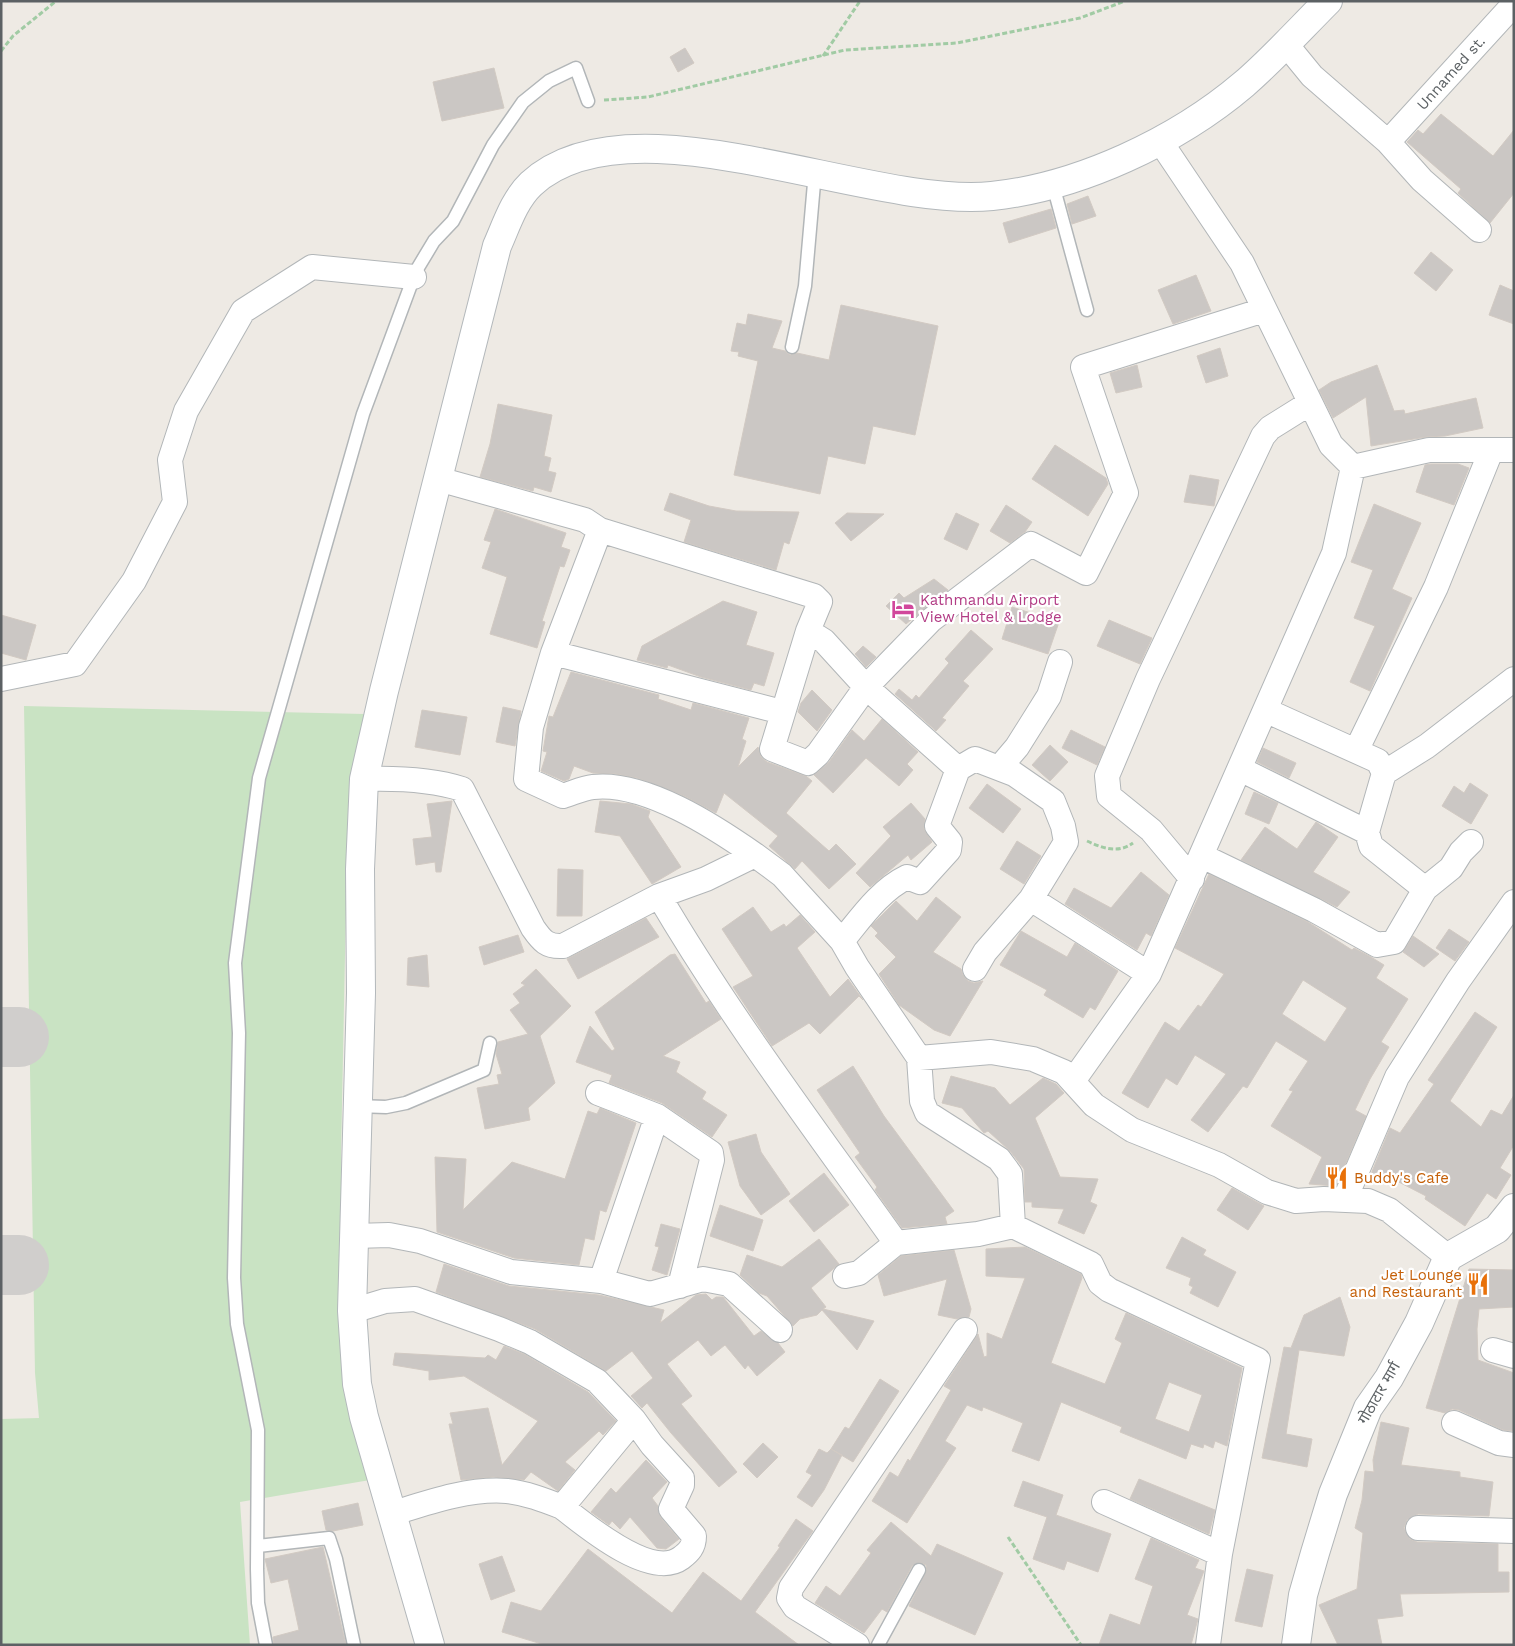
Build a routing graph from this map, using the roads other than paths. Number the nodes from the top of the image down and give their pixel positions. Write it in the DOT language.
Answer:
graph roads {
  1 [pos="1328,1"];
  2 [pos="1514,4"];
  3 [pos="1285,44"];
  4 [pos="588,101"];
  5 [pos="1160,141"];
  6 [pos="1388,142"];
  7 [pos="815,172"];
  8 [pos="1053,185"];
  9 [pos="1479,230"];
  10 [pos="414,278"];
  11 [pos="1087,310"];
  12 [pos="1264,310"];
  13 [pos="792,347"];
  14 [pos="1310,403"];
  15 [pos="1502,450"];
  16 [pos="1353,467"];
  17 [pos="438,480"];
  18 [pos="600,530"];
  19 [pos="808,631"];
  20 [pos="553,653"];
  21 [pos="1060,662"];
  22 [pos="1514,678"];
  23 [pos="1,679"];
  24 [pos="866,687"];
  25 [pos="1265,710"];
  26 [pos="782,712"];
  27 [pos="1356,751"];
  28 [pos="1000,767"];
  29 [pos="958,769"];
  30 [pos="1240,769"];
  31 [pos="1384,773"];
  32 [pos="364,779"];
  33 [pos="1367,832"];
  34 [pos="1471,842"];
  35 [pos="755,855"];
  36 [pos="1202,856"];
  37 [pos="1192,879"];
  38 [pos="1425,890"];
  39 [pos="659,896"];
  40 [pos="1031,899"];
  41 [pos="1514,902"];
  42 [pos="842,941"];
  43 [pos="975,969"];
  44 [pos="1150,974"];
  45 [pos="490,1043"];
  46 [pos="920,1058"];
  47 [pos="1074,1081"];
  48 [pos="598,1094"];
  49 [pos="356,1106"];
  50 [pos="657,1116"];
  51 [pos="1345,1199"];
  52 [pos="1514,1208"];
  53 [pos="1013,1226"];
  54 [pos="354,1236"];
  55 [pos="896,1243"];
  56 [pos="1448,1258"];
  57 [pos="845,1276"];
  58 [pos="601,1282"];
  59 [pos="680,1286"];
  60 [pos="352,1311"];
  61 [pos="780,1330"];
  62 [pos="965,1330"];
  63 [pos="634,1420"];
  64 [pos="1454,1423"];
  65 [pos="1514,1445"];
  66 [pos="1104,1502"];
  67 [pos="562,1507"];
  68 [pos="394,1513"];
  69 [pos="1418,1528"];
  70 [pos="1514,1531"];
  71 [pos="258,1546"];
  72 [pos="1220,1554"];
  73 [pos="919,1570"];
  74 [pos="266,1645"];
  75 [pos="354,1645"];
  76 [pos="430,1645"];
  77 [pos="857,1645"];
  78 [pos="878,1645"];
  79 [pos="1208,1645"];
  80 [pos="1296,1645"];
  1 -- 3 [label="main road"];
  2 -- 6 [label="street, Unnamed st."];
  3 -- 5 [label="main road"];
  3 -- 6 [label="street"];
  4 -- 10 [label="lane"];
  5 -- 8 [label="main road"];
  5 -- 12 [label="street"];
  6 -- 9 [label="street"];
  7 -- 8 [label="main road"];
  7 -- 13 [label="lane"];
  7 -- 17 [label="main road"];
  8 -- 11 [label="lane"];
  10 -- 23 [label="street"];
  10 -- 71 [label="lane"];
  12 -- 14 [label="street"];
  12 -- 24 [label="street"];
  14 -- 16 [label="street"];
  14 -- 37 [label="street"];
  15 -- 16 [label="street"];
  15 -- 27 [label="street"];
  16 -- 25 [label="street"];
  17 -- 18 [label="street"];
  17 -- 32 [label="main road"];
  18 -- 19 [label="street"];
  18 -- 20 [label="street"];
  19 -- 24 [label="street"];
  19 -- 26 [label="street"];
  20 -- 26 [label="street"];
  20 -- 35 [label="street"];
  21 -- 28 [label="street"];
  22 -- 31 [label="street"];
  24 -- 26 [label="street"];
  24 -- 29 [label="street"];
  25 -- 27 [label="street"];
  25 -- 30 [label="street"];
  27 -- 31 [label="street"];
  28 -- 29 [label="street"];
  28 -- 40 [label="street"];
  29 -- 42 [label="street"];
  30 -- 33 [label="street"];
  30 -- 36 [label="street"];
  31 -- 33 [label="street"];
  32 -- 39 [label="street"];
  32 -- 49 [label="main road"];
  33 -- 38 [label="street"];
  34 -- 38 [label="street"];
  35 -- 39 [label="street"];
  35 -- 42 [label="street"];
  36 -- 37 [label="street"];
  36 -- 38 [label="street"];
  37 -- 44 [label="street"];
  39 -- 55 [label="street"];
  40 -- 43 [label="street"];
  40 -- 44 [label="street"];
  41 -- 51 [label="street"];
  42 -- 46 [label="street"];
  44 -- 47 [label="street"];
  45 -- 49 [label="lane"];
  46 -- 47 [label="street"];
  46 -- 53 [label="street"];
  47 -- 51 [label="street"];
  48 -- 50 [label="street"];
  49 -- 54 [label="main road"];
  50 -- 58 [label="street"];
  50 -- 59 [label="street"];
  51 -- 56 [label="street"];
  52 -- 56 [label="main road"];
  53 -- 55 [label="street"];
  53 -- 72 [label="street"];
  54 -- 58 [label="street"];
  54 -- 60 [label="main road"];
  55 -- 57 [label="street"];
  56 -- 80 [label="main road, गोठाटार मार्ग"];
  58 -- 59 [label="street"];
  59 -- 61 [label="street"];
  60 -- 63 [label="street"];
  60 -- 68 [label="main road"];
  62 -- 77 [label="street"];
  63 -- 67 [label="street"];
  63 -- 67 [label="street"];
  64 -- 65 [label="street"];
  66 -- 72 [label="street"];
  67 -- 68 [label="street"];
  68 -- 76 [label="main road"];
  69 -- 70 [label="street"];
  71 -- 74 [label="lane"];
  71 -- 75 [label="lane"];
  72 -- 79 [label="street"];
  73 -- 78 [label="lane"];
}
